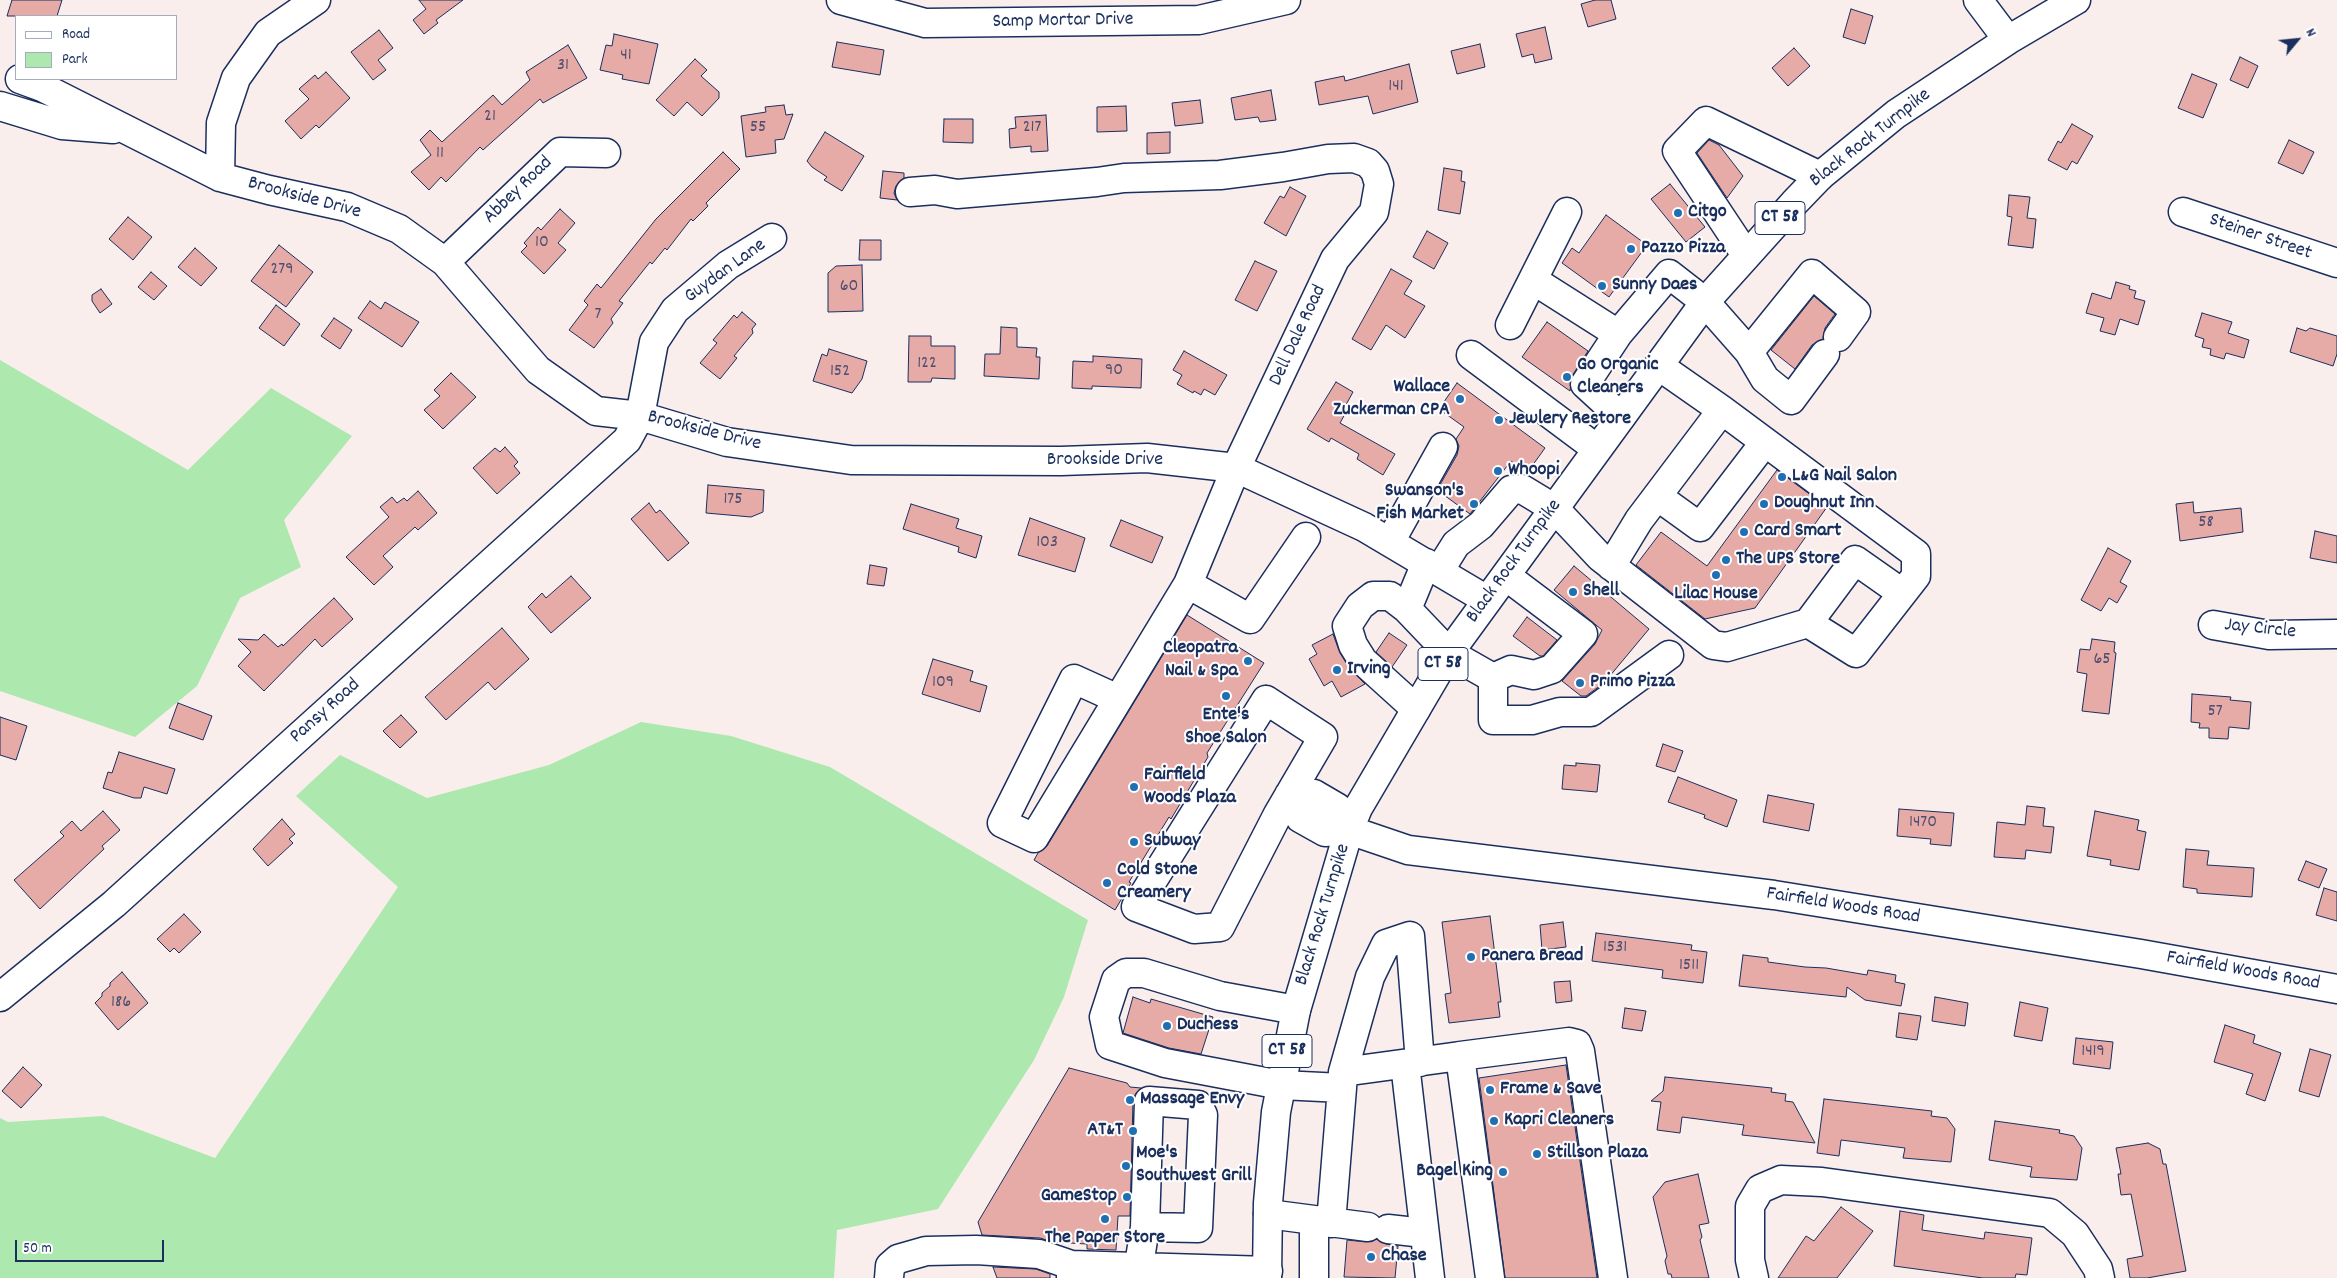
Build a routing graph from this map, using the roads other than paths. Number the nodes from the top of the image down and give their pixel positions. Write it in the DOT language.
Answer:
graph roads {
  1 [pos="316,0"];
  2 [pos="841,0"];
  3 [pos="1286,0"];
  4 [pos="1978,0"];
  5 [pos="2076,0"];
  6 [pos="2008,40"];
  7 [pos="0,71"];
  8 [pos="15,77"];
  9 [pos="23,80"];
  10 [pos="0,106"];
  11 [pos="127,130"];
  12 [pos="606,153"];
  13 [pos="1820,176"];
  14 [pos="220,177"];
  15 [pos="910,192"];
  16 [pos="1566,212"];
  17 [pos="2183,212"];
  18 [pos="772,238"];
  19 [pos="1746,254"];
  20 [pos="445,262"];
  21 [pos="2337,263"];
  22 [pos="1533,280"];
  23 [pos="1705,302"];
  24 [pos="1510,325"];
  25 [pos="1618,334"];
  26 [pos="1750,352"];
  27 [pos="1471,355"];
  28 [pos="1659,366"];
  29 [pos="1722,410"];
  30 [pos="640,416"];
  31 [pos="1621,416"];
  32 [pos="1765,442"];
  33 [pos="1443,447"];
  34 [pos="1597,449"];
  35 [pos="1236,468"];
  36 [pos="1657,496"];
  37 [pos="1555,509"];
  38 [pos="1306,537"];
  39 [pos="1390,542"];
  40 [pos="1610,566"];
  41 [pos="1433,567"];
  42 [pos="1506,576"];
  43 [pos="1188,584"];
  44 [pos="1902,593"];
  45 [pos="1487,600"];
  46 [pos="1407,609"];
  47 [pos="1808,623"];
  48 [pos="2213,625"];
  49 [pos="2337,634"];
  50 [pos="1450,653"];
  51 [pos="1669,655"];
  52 [pos="1493,678"];
  53 [pos="1118,699"];
  54 [pos="1416,709"];
  55 [pos="1289,794"];
  56 [pos="1349,830"];
  57 [pos="2337,989"];
  58 [pos="0,997"];
  59 [pos="1296,1010"];
  60 [pos="1460,1056"];
  61 [pos="1412,1063"];
  62 [pos="1342,1080"];
  63 [pos="1281,1085"];
  64 [pos="1268,1214"];
  65 [pos="1322,1222"];
  66 [pos="1145,1227"];
  67 [pos="1424,1233"];
  68 [pos="1071,1271"];
  69 [pos="1137,1272"];
  70 [pos="1268,1275"];
  71 [pos="889,1278"];
  72 [pos="1314,1278"];
  73 [pos="1430,1278"];
  74 [pos="1490,1278"];
  75 [pos="1613,1278"];
  76 [pos="1754,1278"];
  77 [pos="2100,1278"];
  1 -- 14 [label="street"];
  2 -- 3 [label="street, Samp Mortar Drive"];
  4 -- 6 [label="street"];
  5 -- 6 [label="street, Black Rock Turnpike / CT 58"];
  6 -- 13 [label="street, Black Rock Turnpike / CT 58"];
  7 -- 8 [label="street"];
  9 -- 11 [label="street, Brookside Drive"];
  10 -- 11 [label="street"];
  11 -- 14 [label="street, Brookside Drive"];
  12 -- 20 [label="street, Abbey Road"];
  13 -- 19 [label="street, Black Rock Turnpike / CT 58"];
  13 -- 19 [label="street"];
  14 -- 20 [label="street, Brookside Drive"];
  15 -- 35 [label="street, Dell Dale Road"];
  16 -- 22 [label="street"];
  17 -- 21 [label="street, Steiner Street"];
  18 -- 30 [label="street, Guydan Lane"];
  19 -- 23 [label="street, Black Rock Turnpike / CT 58"];
  20 -- 30 [label="street, Brookside Drive"];
  22 -- 24 [label="street"];
  22 -- 25 [label="street"];
  23 -- 25 [label="street"];
  23 -- 26 [label="street"];
  23 -- 28 [label="street, Black Rock Turnpike / CT 58"];
  25 -- 31 [label="street"];
  26 -- 26 [label="street"];
  27 -- 34 [label="street"];
  28 -- 29 [label="street"];
  28 -- 31 [label="street, Black Rock Turnpike / CT 58"];
  29 -- 32 [label="street"];
  29 -- 36 [label="street"];
  30 -- 35 [label="street, Brookside Drive"];
  30 -- 58 [label="street, Pansy Road"];
  31 -- 34 [label="street, Black Rock Turnpike / CT 58"];
  32 -- 36 [label="street"];
  32 -- 44 [label="street"];
  33 -- 39 [label="street"];
  34 -- 37 [label="street, Black Rock Turnpike / CT 58"];
  35 -- 39 [label="street, Brookside Drive"];
  35 -- 43 [label="street, Dell Dale Road"];
  36 -- 40 [label="street"];
  37 -- 40 [label="street"];
  37 -- 41 [label="street"];
  37 -- 42 [label="street, Black Rock Turnpike / CT 58"];
  38 -- 43 [label="street"];
  39 -- 41 [label="street, Brookside Drive"];
  40 -- 47 [label="street"];
  41 -- 45 [label="street, Brookside Drive"];
  41 -- 46 [label="street"];
  42 -- 45 [label="street, Black Rock Turnpike / CT 58"];
  42 -- 52 [label="street"];
  43 -- 53 [label="street, Dell Dale Road"];
  44 -- 47 [label="street"];
  44 -- 47 [label="street"];
  45 -- 50 [label="street, Black Rock Turnpike / CT 58"];
  46 -- 50 [label="street"];
  46 -- 54 [label="street"];
  48 -- 49 [label="street, Jay Circle"];
  50 -- 52 [label="street"];
  50 -- 54 [label="street, Black Rock Turnpike / CT 58"];
  51 -- 52 [label="street"];
  53 -- 53 [label="street, Dell Dale Road"];
  54 -- 56 [label="street, Black Rock Turnpike / CT 58"];
  55 -- 55 [label="street"];
  55 -- 56 [label="street"];
  56 -- 57 [label="street, Fairfield Woods Road"];
  56 -- 59 [label="street, Black Rock Turnpike / CT 58"];
  59 -- 63 [label="street, Black Rock Turnpike / CT 58"];
  59 -- 63 [label="street"];
  60 -- 61 [label="street"];
  60 -- 74 [label="street"];
  60 -- 75 [label="street"];
  61 -- 62 [label="street"];
  61 -- 62 [label="street"];
  61 -- 67 [label="street"];
  62 -- 63 [label="street"];
  62 -- 65 [label="street"];
  63 -- 64 [label="street, Black Rock Turnpike / CT 58"];
  64 -- 65 [label="street"];
  64 -- 70 [label="street, Black Rock Turnpike / CT 58"];
  65 -- 67 [label="street"];
  65 -- 72 [label="street"];
  66 -- 66 [label="street"];
  66 -- 69 [label="street"];
  67 -- 73 [label="street"];
  68 -- 69 [label="street"];
  68 -- 71 [label="street"];
  69 -- 70 [label="street"];
  76 -- 77 [label="street"];
}
